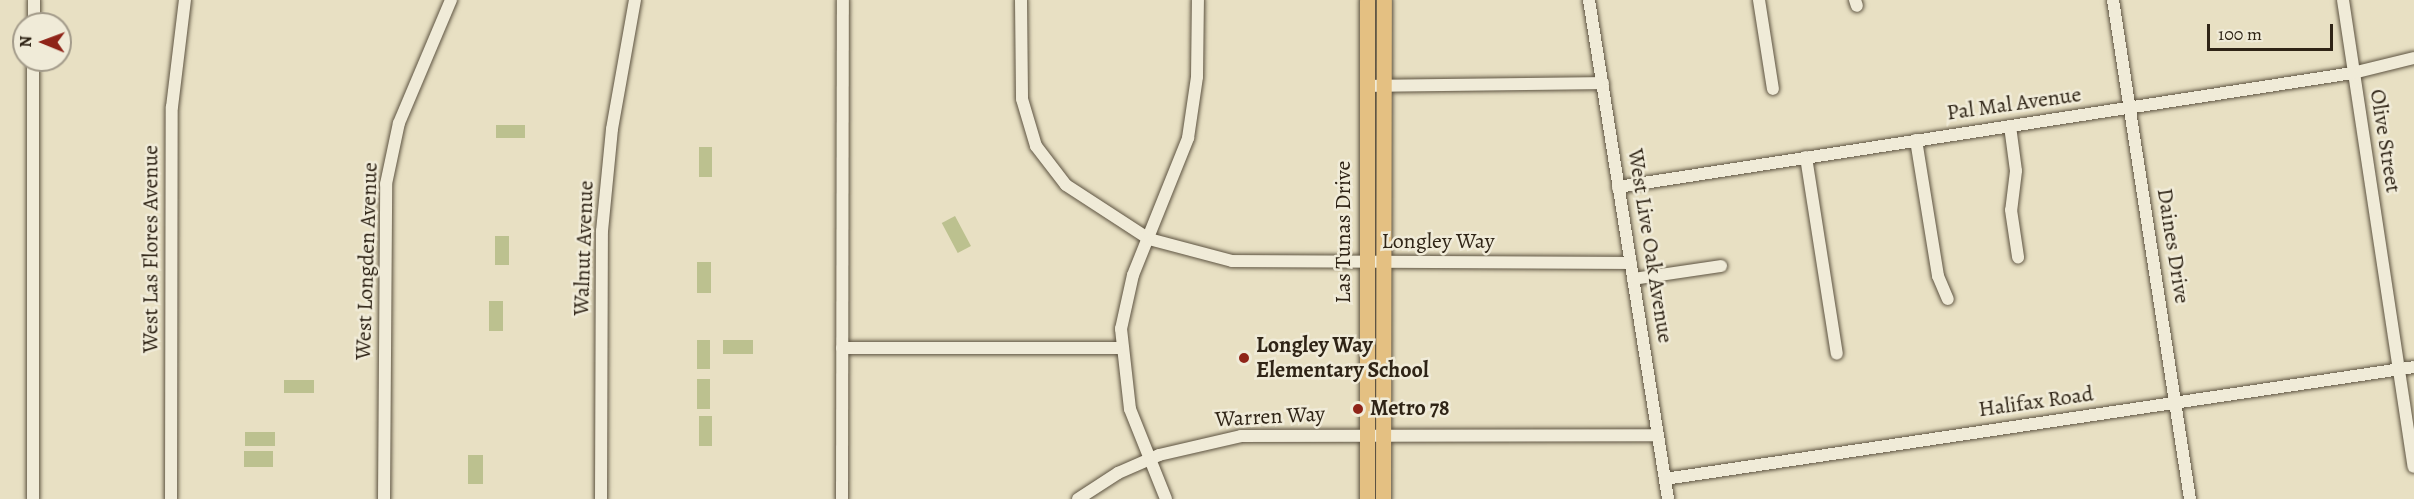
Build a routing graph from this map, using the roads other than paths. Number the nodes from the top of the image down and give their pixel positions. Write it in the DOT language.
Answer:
graph roads {
  1 [pos="185,0"];
  2 [pos="451,0"];
  3 [pos="635,0"];
  4 [pos="843,0"];
  5 [pos="1021,0"];
  6 [pos="1198,0"];
  7 [pos="1367,0"];
  8 [pos="1384,0"];
  9 [pos="1589,0"];
  10 [pos="1759,0"];
  11 [pos="2113,0"];
  12 [pos="2343,0"];
  13 [pos="2414,58"];
  14 [pos="33,72"];
  15 [pos="2353,73"];
  16 [pos="1603,84"];
  17 [pos="1367,86"];
  18 [pos="1385,86"];
  19 [pos="1773,89"];
  20 [pos="2129,108"];
  21 [pos="2010,126"];
  22 [pos="1917,140"];
  23 [pos="1806,157"];
  24 [pos="1618,187"];
  25 [pos="1149,239"];
  26 [pos="2018,257"];
  27 [pos="1631,262"];
  28 [pos="1367,263"];
  29 [pos="1383,263"];
  30 [pos="1721,266"];
  31 [pos="1633,279"];
  32 [pos="1948,299"];
  33 [pos="842,348"];
  34 [pos="1121,348"];
  35 [pos="1837,354"];
  36 [pos="2414,367"];
  37 [pos="2399,369"];
  38 [pos="2175,403"];
  39 [pos="1367,434"];
  40 [pos="1384,434"];
  41 [pos="1657,435"];
  42 [pos="1149,459"];
  43 [pos="2414,467"];
  44 [pos="1665,479"];
  45 [pos="33,499"];
  46 [pos="171,499"];
  47 [pos="384,499"];
  48 [pos="602,499"];
  49 [pos="842,499"];
  50 [pos="1078,499"];
  51 [pos="1166,499"];
  52 [pos="1367,499"];
  53 [pos="1383,499"];
  54 [pos="1668,499"];
  55 [pos="2190,499"];
  1 -- 46 [label="street, West Las Flores Avenue"];
  2 -- 47 [label="street, West Longden Avenue"];
  3 -- 48 [label="street, Walnut Avenue"];
  4 -- 33 [label="street"];
  5 -- 25 [label="street, Longley Way"];
  6 -- 25 [label="street"];
  7 -- 17 [label="main road, Las Tunas Drive"];
  8 -- 18 [label="main road, Las Tunas Drive"];
  9 -- 16 [label="street, West Live Oak Avenue"];
  10 -- 19 [label="street"];
  11 -- 20 [label="street, Daines Drive"];
  12 -- 15 [label="street, Olive Street"];
  13 -- 15 [label="street, Pal Mal Avenue"];
  14 -- 45 [label="street"];
  15 -- 20 [label="street, Pal Mal Avenue"];
  15 -- 37 [label="street, Olive Street"];
  16 -- 18 [label="street"];
  16 -- 24 [label="street, West Live Oak Avenue"];
  17 -- 18 [label="street"];
  17 -- 28 [label="main road, Las Tunas Drive"];
  18 -- 29 [label="main road, Las Tunas Drive"];
  20 -- 21 [label="street, Pal Mal Avenue"];
  20 -- 38 [label="street, Daines Drive"];
  21 -- 22 [label="street, Pal Mal Avenue"];
  21 -- 26 [label="street"];
  22 -- 23 [label="street, Pal Mal Avenue"];
  22 -- 32 [label="street"];
  23 -- 24 [label="street, Pal Mal Avenue"];
  23 -- 35 [label="street"];
  24 -- 27 [label="street, West Live Oak Avenue"];
  25 -- 28 [label="street, Longley Way"];
  25 -- 34 [label="street"];
  27 -- 29 [label="street, Longley Way"];
  27 -- 31 [label="street, West Live Oak Avenue"];
  28 -- 29 [label="street, Longley Way"];
  28 -- 39 [label="main road, Las Tunas Drive"];
  29 -- 40 [label="main road, Las Tunas Drive"];
  30 -- 31 [label="street"];
  31 -- 41 [label="street, West Live Oak Avenue"];
  33 -- 34 [label="street"];
  33 -- 49 [label="street"];
  34 -- 42 [label="street"];
  36 -- 37 [label="street, Halifax Road"];
  37 -- 38 [label="street, Halifax Road"];
  37 -- 43 [label="street, Olive Street"];
  38 -- 44 [label="street, Halifax Road"];
  38 -- 55 [label="street, Daines Drive"];
  39 -- 40 [label="street, Warren Way"];
  39 -- 42 [label="street, Warren Way"];
  39 -- 52 [label="main road, Las Tunas Drive"];
  40 -- 41 [label="street, Warren Way"];
  40 -- 53 [label="main road, Las Tunas Drive"];
  41 -- 44 [label="street, West Live Oak Avenue"];
  42 -- 50 [label="street, Warren Way"];
  42 -- 51 [label="street"];
  44 -- 54 [label="street, West Live Oak Avenue"];
}
